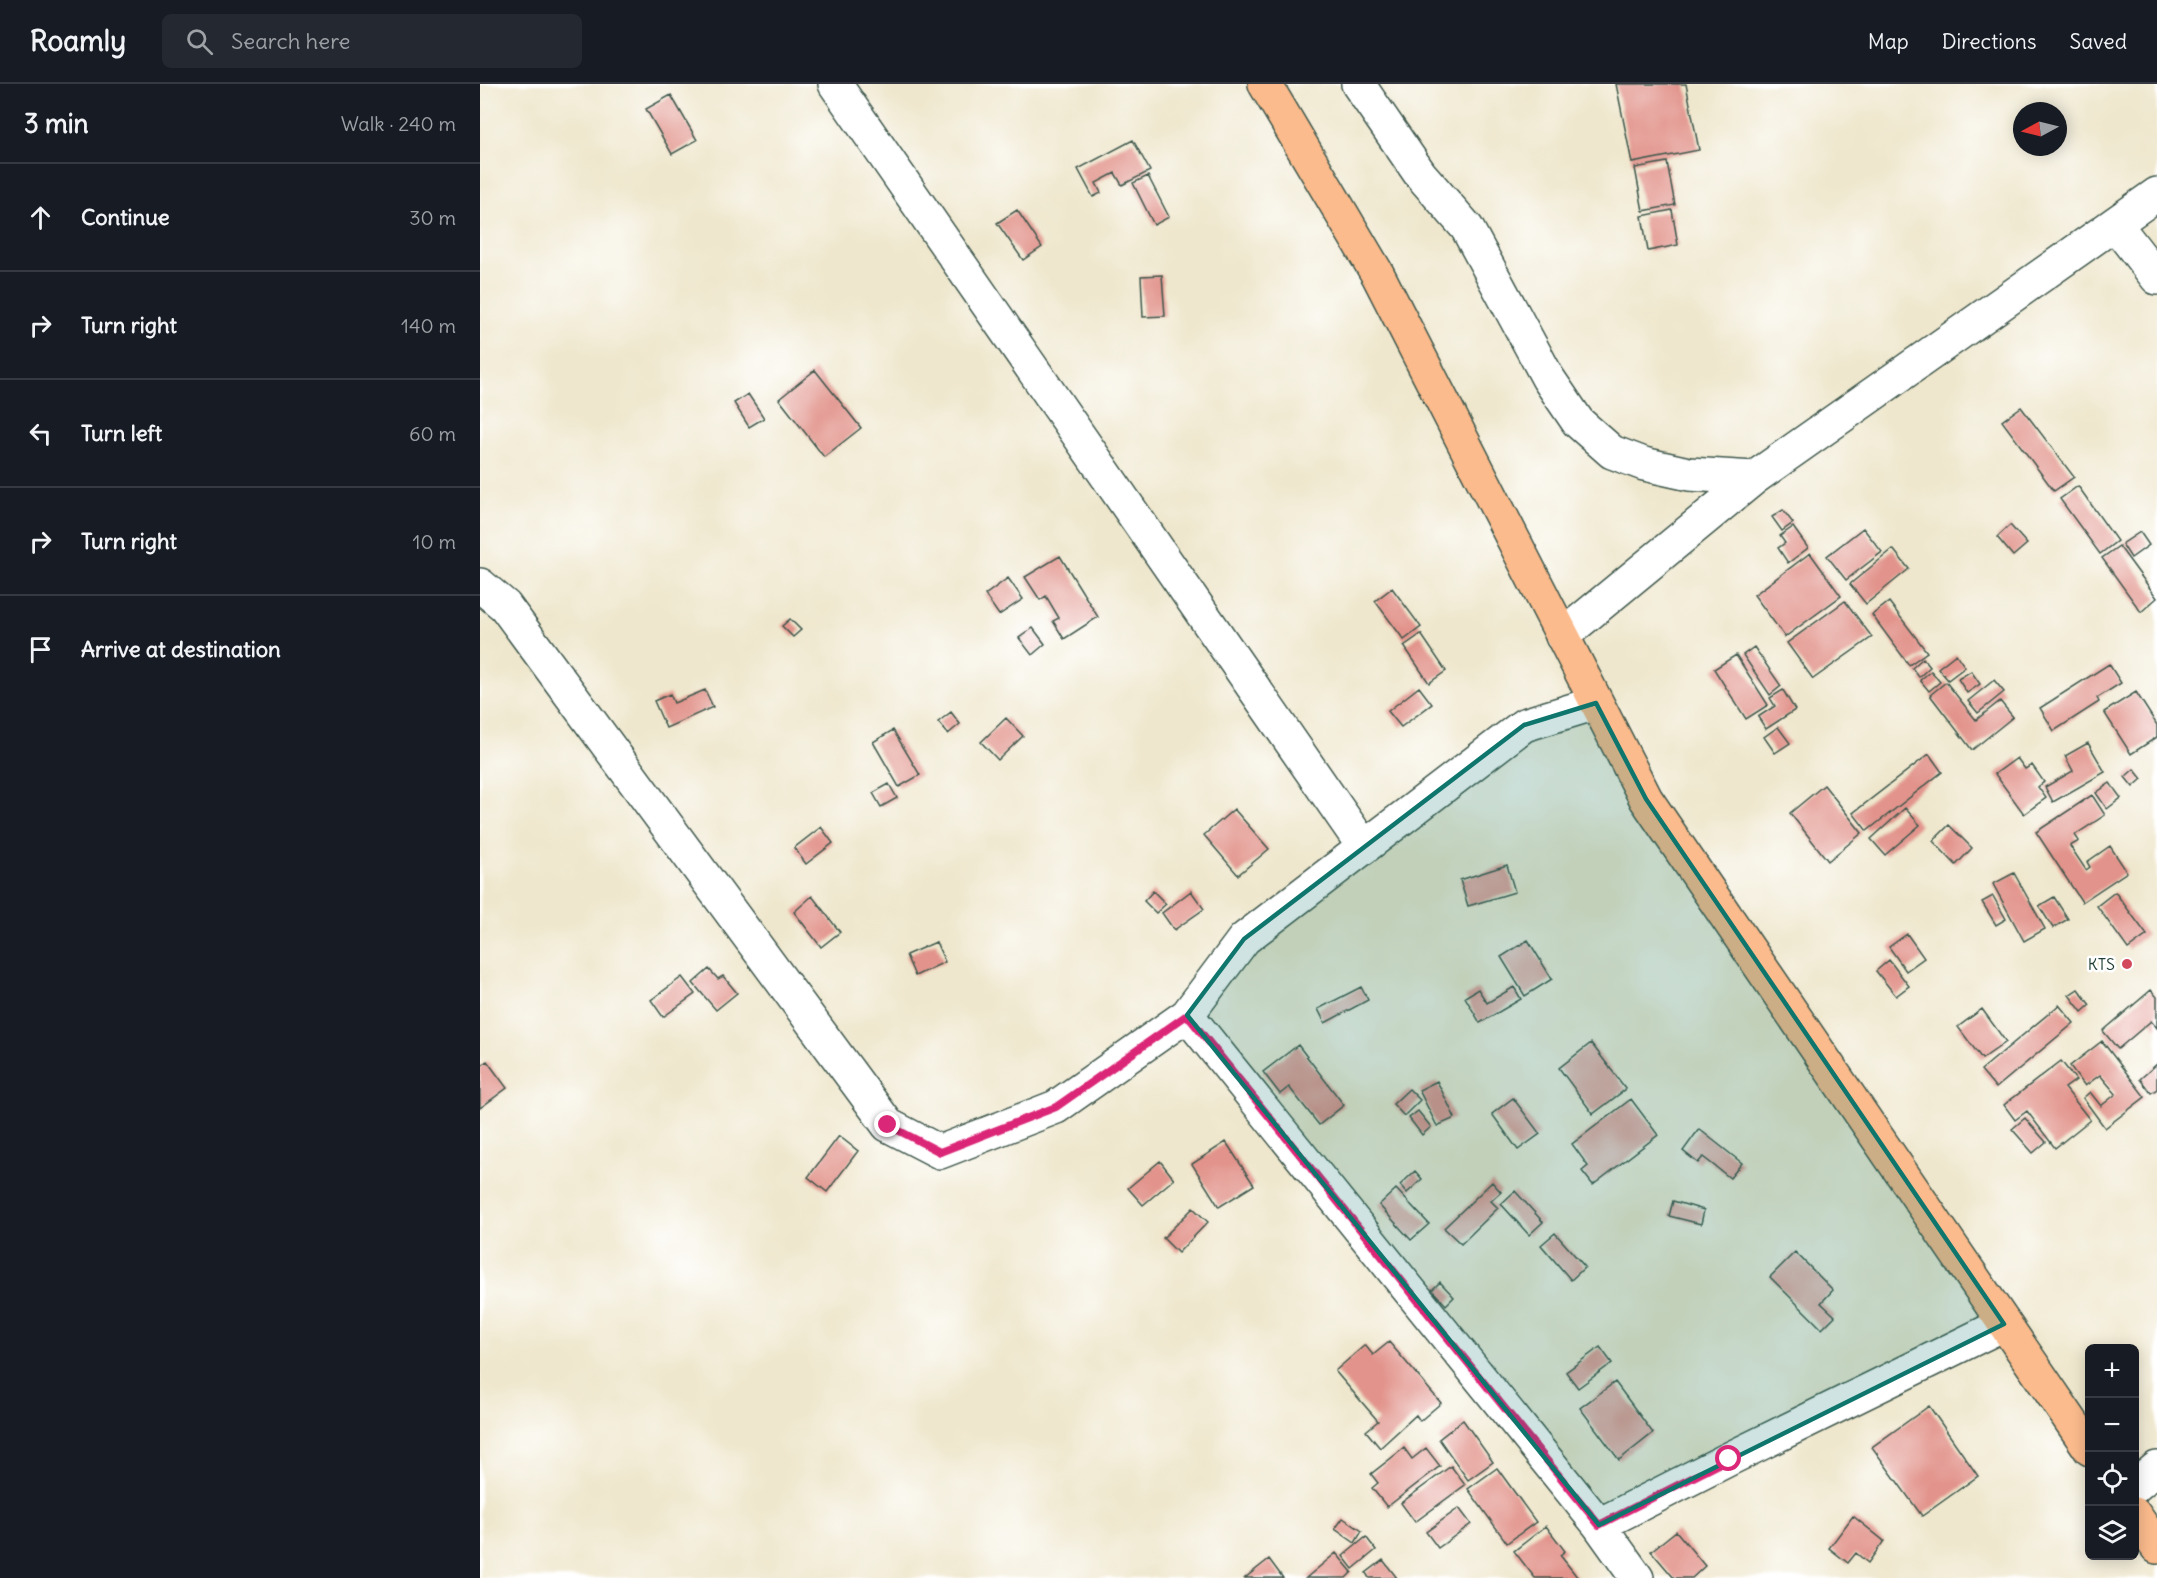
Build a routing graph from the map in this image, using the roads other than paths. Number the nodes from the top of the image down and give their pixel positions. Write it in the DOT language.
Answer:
graph roads {
  1 [pos="835,84"];
  2 [pos="1264,84"];
  3 [pos="1358,84"];
  4 [pos="2157,194"];
  5 [pos="2115,224"];
  6 [pos="2157,278"];
  7 [pos="1754,478"];
  8 [pos="480,585"];
  9 [pos="1562,636"];
  10 [pos="1596,703"];
  11 [pos="1364,847"];
  12 [pos="1187,1015"];
  13 [pos="2004,1324"];
  14 [pos="2085,1442"];
  15 [pos="2157,1468"];
  16 [pos="2139,1483"];
  17 [pos="2139,1521"];
  18 [pos="1599,1525"];
  19 [pos="2157,1546"];
  20 [pos="1637,1578"];
  1 -- 11 [label="street"];
  2 -- 9 [label="highway"];
  3 -- 7 [label="street"];
  4 -- 5 [label="street"];
  5 -- 6 [label="street"];
  5 -- 7 [label="street"];
  7 -- 9 [label="street"];
  8 -- 12 [label="street"];
  9 -- 10 [label="highway"];
  10 -- 11 [label="street"];
  10 -- 13 [label="highway"];
  11 -- 12 [label="street"];
  12 -- 18 [label="street"];
  13 -- 14 [label="highway"];
  13 -- 18 [label="street"];
  15 -- 16 [label="street"];
  17 -- 19 [label="highway"];
  18 -- 20 [label="street"];
}
